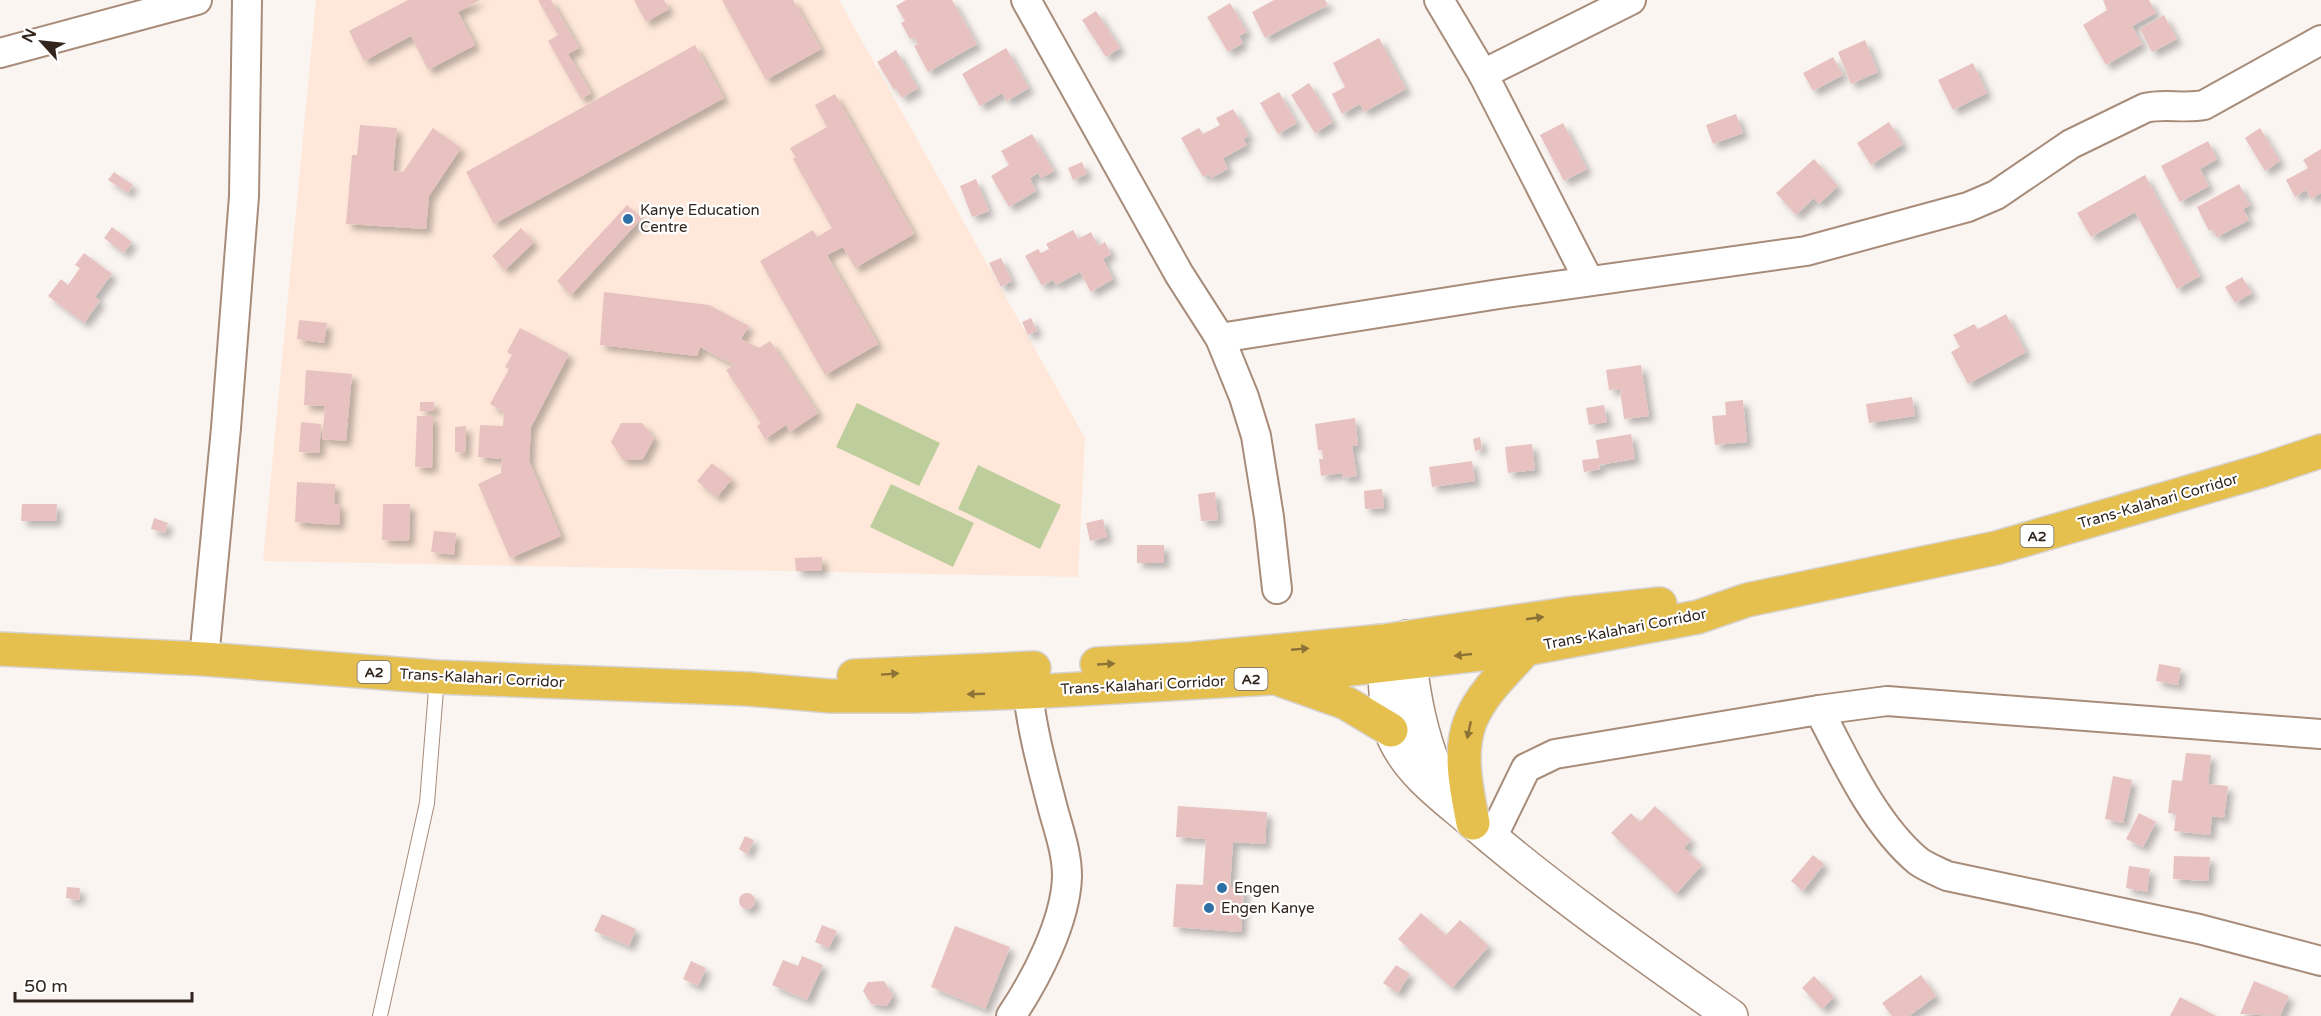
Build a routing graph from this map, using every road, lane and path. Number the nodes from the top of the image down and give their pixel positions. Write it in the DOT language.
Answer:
graph roads {
  1 [pos="197,0"];
  2 [pos="247,0"];
  3 [pos="1026,0"];
  4 [pos="1439,0"];
  5 [pos="1631,0"];
  6 [pos="2321,40"];
  7 [pos="0,53"];
  8 [pos="1483,74"];
  9 [pos="1589,281"];
  10 [pos="1220,338"];
  11 [pos="2321,451"];
  12 [pos="1277,589"];
  13 [pos="1747,600"];
  14 [pos="0,649"];
  15 [pos="1526,649"];
  16 [pos="1396,651"];
  17 [pos="204,659"];
  18 [pos="437,677"];
  19 [pos="1272,678"];
  20 [pos="748,689"];
  21 [pos="1028,692"];
  22 [pos="1819,710"];
  23 [pos="1391,730"];
  24 [pos="2321,734"];
  25 [pos="1472,823"];
  26 [pos="2321,961"];
  27 [pos="380,1016"];
  28 [pos="1011,1016"];
  29 [pos="1731,1016"];
  1 -- 7 [label="street"];
  2 -- 17 [label="street"];
  3 -- 10 [label="street"];
  4 -- 8 [label="street"];
  5 -- 8 [label="street"];
  6 -- 9 [label="street"];
  8 -- 9 [label="street"];
  9 -- 10 [label="street"];
  10 -- 12 [label="street"];
  11 -- 13 [label="highway, Trans-Kalahari Corridor / A2"];
  13 -- 15 [label="highway, Trans-Kalahari Corridor / A2"];
  16 -- 13 [label="highway, Trans-Kalahari Corridor / A2, one-way"];
  14 -- 17 [label="highway, Trans-Kalahari Corridor / A2"];
  15 -- 16 [label="highway, Trans-Kalahari Corridor / A2, one-way"];
  15 -- 25 [label="highway, one-way"];
  16 -- 19 [label="highway, Trans-Kalahari Corridor / A2"];
  20 -- 16 [label="highway, Trans-Kalahari Corridor / A2, one-way"];
  16 -- 23 [label="street"];
  16 -- 25 [label="street"];
  17 -- 18 [label="highway, Trans-Kalahari Corridor / A2"];
  18 -- 20 [label="highway, Trans-Kalahari Corridor / A2"];
  18 -- 27 [label="lane"];
  19 -- 21 [label="highway, Trans-Kalahari Corridor / A2"];
  19 -- 23 [label="highway"];
  21 -- 20 [label="highway, Trans-Kalahari Corridor / A2, one-way"];
  21 -- 28 [label="street"];
  22 -- 24 [label="street"];
  22 -- 25 [label="street"];
  22 -- 26 [label="street"];
  23 -- 25 [label="street"];
  25 -- 29 [label="street"];
}
